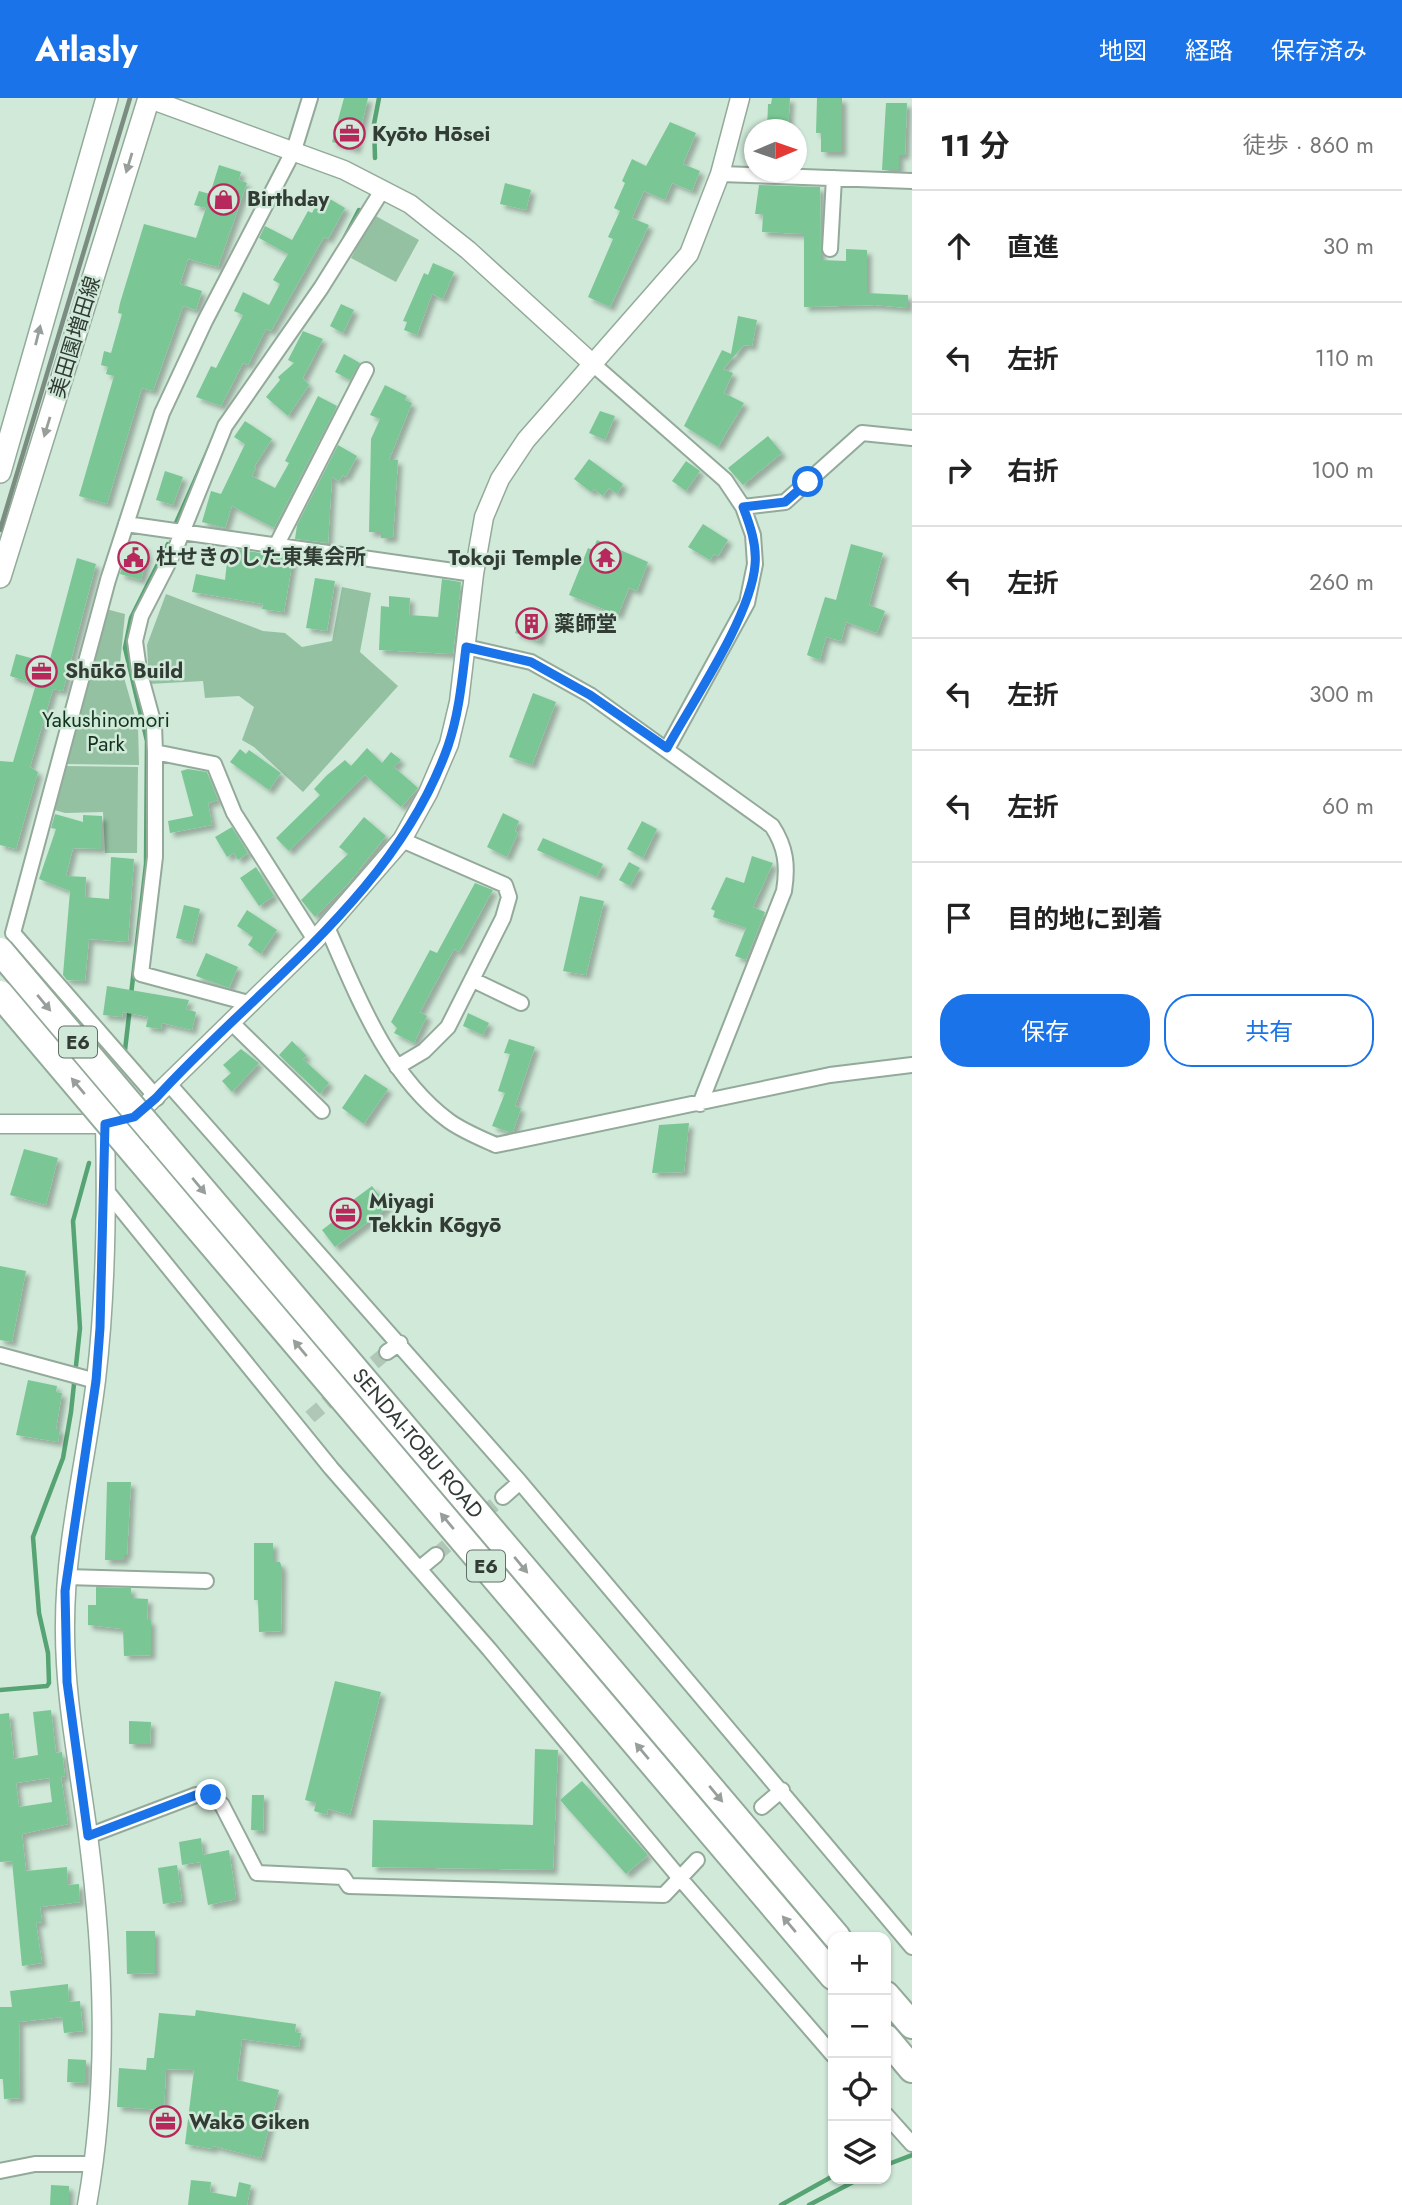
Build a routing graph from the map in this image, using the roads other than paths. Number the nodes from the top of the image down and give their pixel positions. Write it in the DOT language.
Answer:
graph roads {
  1 [pos="107,98"];
  2 [pos="148,98"];
  3 [pos="310,98"];
  4 [pos="740,98"];
  5 [pos="294,150"];
  6 [pos="720,174"];
  7 [pos="834,178"];
  8 [pos="912,181"];
  9 [pos="383,189"];
  10 [pos="830,249"];
  11 [pos="594,365"];
  12 [pos="366,370"];
  13 [pos="912,438"];
  14 [pos="0,472"];
  15 [pos="743,507"];
  16 [pos="126,524"];
  17 [pos="179,533"];
  18 [pos="277,544"];
  19 [pos="474,574"];
  20 [pos="0,577"];
  21 [pos="466,647"];
  22 [pos="667,748"];
  23 [pos="155,752"];
  24 [pos="402,840"];
  25 [pos="321,934"];
  26 [pos="0,951"];
  27 [pos="473,980"];
  28 [pos="0,994"];
  29 [pos="252,1003"];
  30 [pos="521,1003"];
  31 [pos="232,1023"];
  32 [pos="912,1065"];
  33 [pos="397,1067"];
  34 [pos="169,1084"];
  35 [pos="156,1098"];
  36 [pos="700,1104"];
  37 [pos="322,1111"];
  38 [pos="0,1124"];
  39 [pos="105,1124"];
  40 [pos="104,1189"];
  41 [pos="400,1343"];
  42 [pos="387,1352"];
  43 [pos="0,1355"];
  44 [pos="89,1379"];
  45 [pos="520,1482"];
  46 [pos="503,1497"];
  47 [pos="436,1555"];
  48 [pos="419,1569"];
  49 [pos="66,1577"];
  50 [pos="206,1581"];
  51 [pos="782,1790"];
  52 [pos="762,1807"];
  53 [pos="88,1836"];
  54 [pos="697,1860"];
  55 [pos="678,1877"];
  56 [pos="833,1932"];
  57 [pos="912,1947"];
  58 [pos="828,1970"];
  59 [pos="891,2001"];
  60 [pos="912,2025"];
  61 [pos="891,2044"];
  62 [pos="828,2049"];
  63 [pos="912,2069"];
  64 [pos="891,2119"];
  65 [pos="906,2131"];
  66 [pos="912,2144"];
  67 [pos="94,2164"];
  68 [pos="0,2171"];
  69 [pos="87,2205"];
  14 -- 1 [label="main road, 美田園増田線, one-way"];
  2 -- 5 [label="street"];
  2 -- 20 [label="main road, 美田園増田線, one-way"];
  3 -- 5 [label="street"];
  4 -- 6 [label="street"];
  5 -- 9 [label="street"];
  5 -- 16 [label="street"];
  6 -- 7 [label="street"];
  6 -- 11 [label="street"];
  7 -- 8 [label="street"];
  7 -- 10 [label="street"];
  9 -- 11 [label="street"];
  9 -- 17 [label="street"];
  11 -- 15 [label="street"];
  11 -- 19 [label="street"];
  12 -- 18 [label="street"];
  13 -- 15 [label="street"];
  15 -- 22 [label="street"];
  16 -- 17 [label="street"];
  16 -- 35 [label="street"];
  17 -- 18 [label="street"];
  17 -- 23 [label="street"];
  18 -- 19 [label="street"];
  19 -- 21 [label="street"];
  21 -- 22 [label="street"];
  21 -- 24 [label="street"];
  22 -- 36 [label="street"];
  23 -- 25 [label="street"];
  23 -- 29 [label="street"];
  24 -- 25 [label="street"];
  24 -- 27 [label="street"];
  25 -- 29 [label="street"];
  25 -- 33 [label="street"];
  26 -- 56 [label="highway, SENDAI-TOBU ROAD / E6, one-way, bridge"];
  27 -- 30 [label="street"];
  27 -- 33 [label="street"];
  58 -- 28 [label="highway, SENDAI-TOBU ROAD / E6, one-way, bridge"];
  29 -- 31 [label="street"];
  31 -- 34 [label="street"];
  31 -- 37 [label="street"];
  32 -- 36 [label="street"];
  33 -- 36 [label="street"];
  34 -- 35 [label="street"];
  34 -- 41 [label="street"];
  35 -- 39 [label="street"];
  38 -- 39 [label="street"];
  39 -- 40 [label="street"];
  40 -- 44 [label="street"];
  40 -- 48 [label="street"];
  41 -- 42 [label="street"];
  41 -- 45 [label="street"];
  43 -- 44 [label="street"];
  44 -- 49 [label="street"];
  45 -- 46 [label="street"];
  45 -- 51 [label="street"];
  47 -- 48 [label="street"];
  48 -- 55 [label="street"];
  49 -- 50 [label="street"];
  49 -- 53 [label="street"];
  51 -- 52 [label="street"];
  51 -- 57 [label="street"];
  53 -- 55 [label="street"];
  53 -- 67 [label="street"];
  54 -- 55 [label="street"];
  55 -- 62 [label="street"];
  59 -- 60 [label="highway"];
  61 -- 63 [label="highway"];
  64 -- 65 [label="street"];
  65 -- 66 [label="street"];
  67 -- 68 [label="street"];
  67 -- 69 [label="street"];
}
